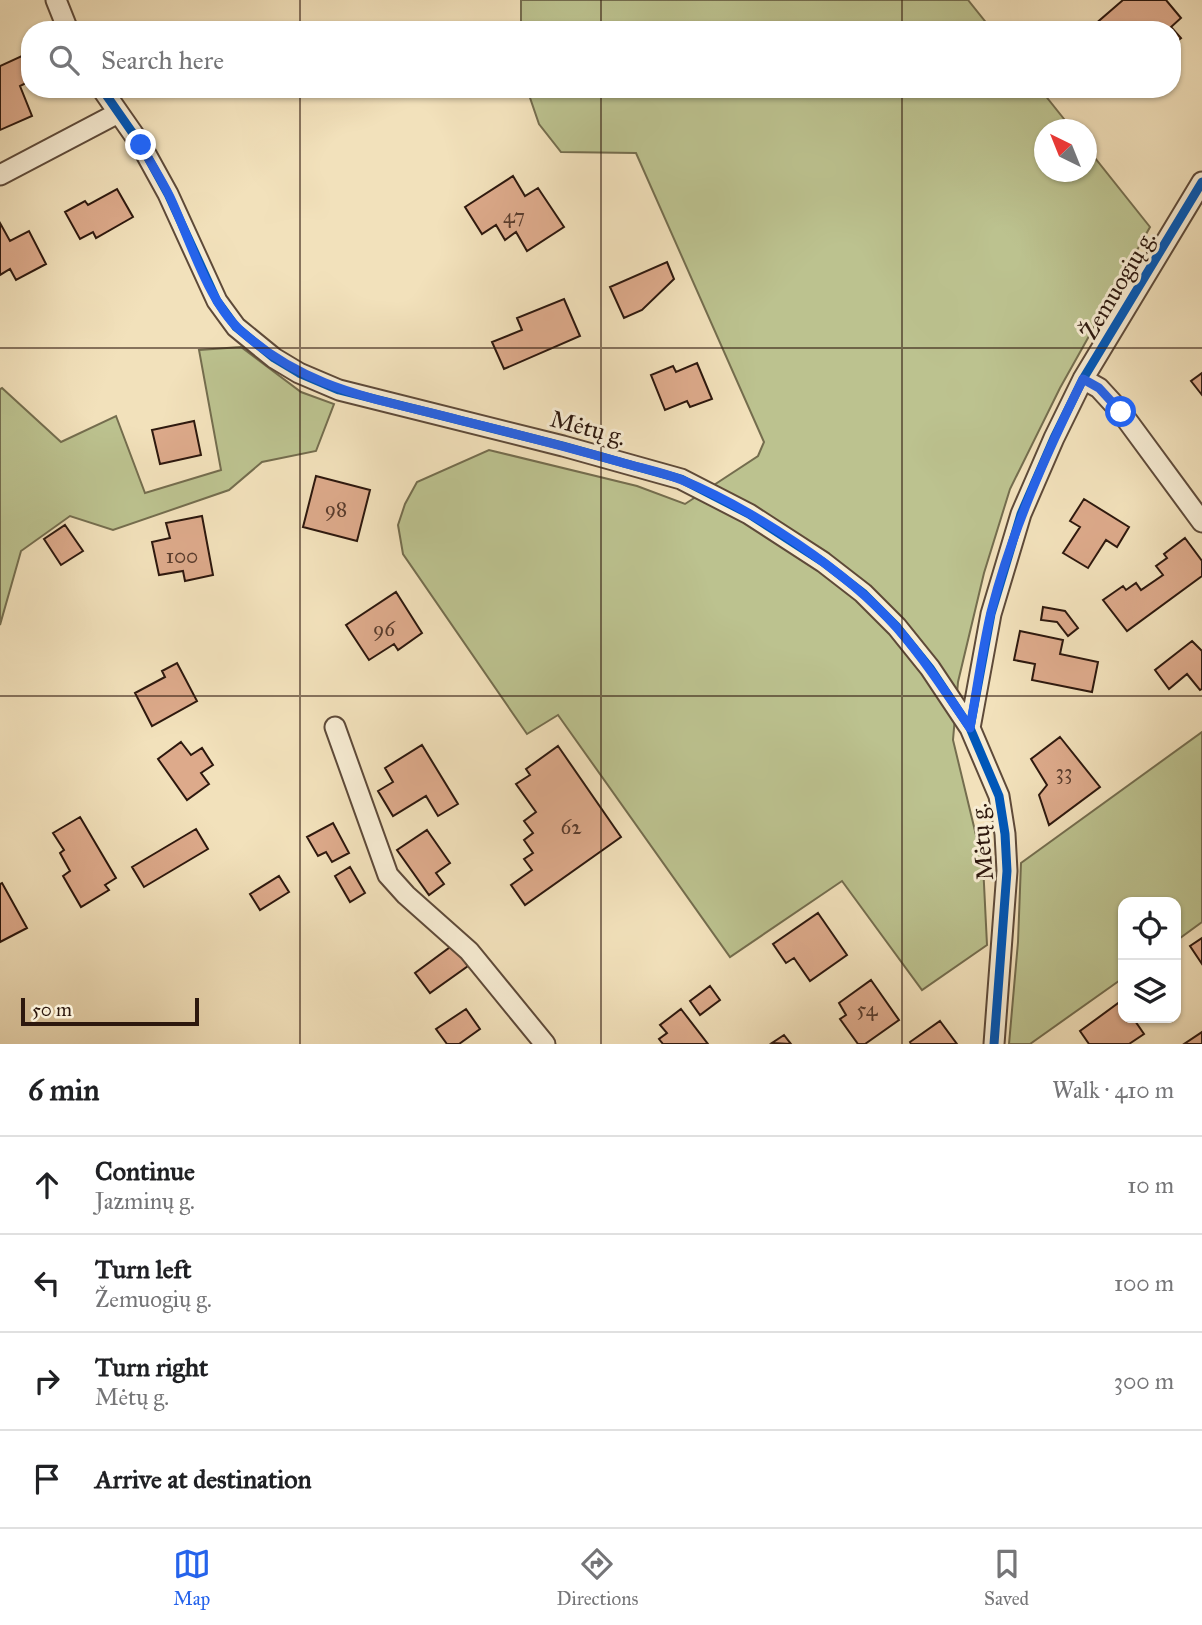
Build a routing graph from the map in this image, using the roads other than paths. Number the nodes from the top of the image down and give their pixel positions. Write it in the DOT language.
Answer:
graph roads {
  1 [pos="56,0"];
  2 [pos="64,21"];
  3 [pos="108,98"];
  4 [pos="118,113"];
  5 [pos="0,176"];
  6 [pos="1202,182"];
  7 [pos="1083,379"];
  8 [pos="1202,522"];
  9 [pos="335,727"];
  10 [pos="970,728"];
  11 [pos="545,1044"];
  12 [pos="994,1044"];
  1 -- 2 [label="street"];
  3 -- 4 [label="street, Mėtų g."];
  4 -- 5 [label="street"];
  4 -- 10 [label="street, Mėtų g."];
  6 -- 7 [label="street, Žemuogių g."];
  7 -- 8 [label="street"];
  7 -- 10 [label="street, Žemuogių g."];
  9 -- 11 [label="street"];
  10 -- 12 [label="street, Mėtų g."];
}
